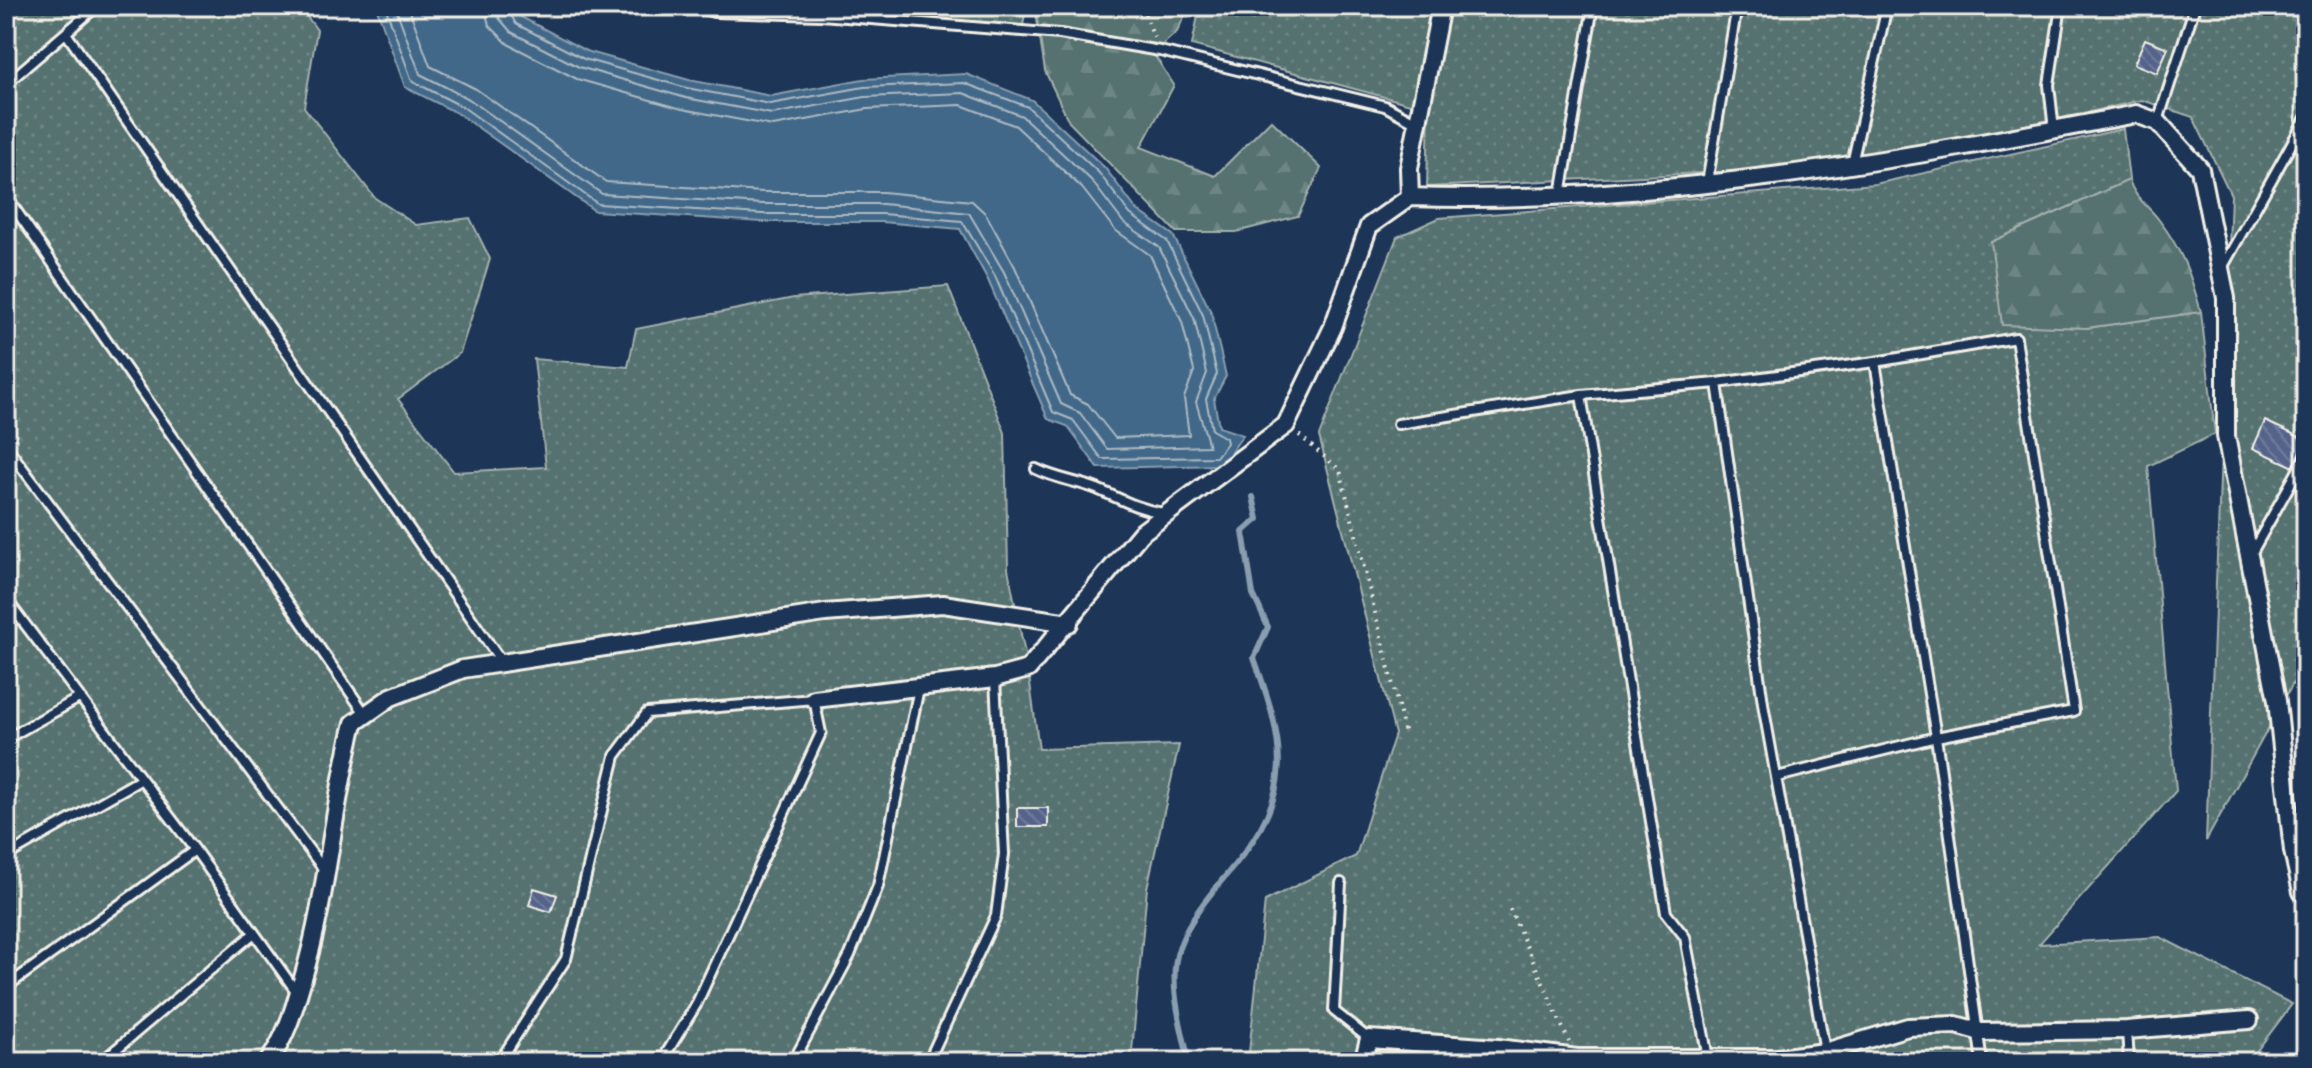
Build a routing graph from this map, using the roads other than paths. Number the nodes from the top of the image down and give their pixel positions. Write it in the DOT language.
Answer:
graph roads {
  1 [pos="97,6"];
  2 [pos="692,6"];
  3 [pos="1441,6"];
  4 [pos="1593,6"];
  5 [pos="1737,6"];
  6 [pos="1887,6"];
  7 [pos="2061,6"];
  8 [pos="2195,6"];
  9 [pos="66,33"];
  10 [pos="6,84"];
  11 [pos="2306,118"];
  12 [pos="2158,122"];
  13 [pos="1418,124"];
  14 [pos="2054,130"];
  15 [pos="1851,165"];
  16 [pos="1707,183"];
  17 [pos="1561,195"];
  18 [pos="6,196"];
  19 [pos="1410,197"];
  20 [pos="2220,270"];
  21 [pos="1875,362"];
  22 [pos="1717,383"];
  23 [pos="1581,395"];
  24 [pos="1398,424"];
  25 [pos="6,446"];
  26 [pos="2306,456"];
  27 [pos="1036,469"];
  28 [pos="1168,514"];
  29 [pos="2248,558"];
  30 [pos="6,599"];
  31 [pos="15,611"];
  32 [pos="6,617"];
  33 [pos="1069,623"];
  34 [pos="503,664"];
  35 [pos="995,678"];
  36 [pos="919,688"];
  37 [pos="79,698"];
  38 [pos="814,699"];
  39 [pos="366,715"];
  40 [pos="1936,737"];
  41 [pos="6,739"];
  42 [pos="1777,777"];
  43 [pos="140,780"];
  44 [pos="2306,826"];
  45 [pos="195,850"];
  46 [pos="2293,851"];
  47 [pos="6,856"];
  48 [pos="327,873"];
  49 [pos="1341,883"];
  50 [pos="2306,895"];
  51 [pos="253,934"];
  52 [pos="6,987"];
  53 [pos="298,995"];
  54 [pos="2249,1020"];
  55 [pos="2127,1030"];
  56 [pos="1981,1032"];
  57 [pos="1369,1039"];
  58 [pos="1496,1055"];
  59 [pos="1826,1057"];
  60 [pos="1708,1059"];
  61 [pos="1577,1060"];
  62 [pos="101,1062"];
  63 [pos="268,1062"];
  64 [pos="499,1062"];
  65 [pos="661,1062"];
  66 [pos="793,1062"];
  67 [pos="928,1062"];
  68 [pos="1363,1062"];
  69 [pos="1982,1062"];
  70 [pos="2129,1062"];
  1 -- 9 [label="lane"];
  2 -- 13 [label="lane"];
  3 -- 13 [label="street"];
  4 -- 17 [label="lane"];
  5 -- 16 [label="lane"];
  6 -- 15 [label="lane"];
  7 -- 14 [label="lane"];
  8 -- 12 [label="lane"];
  9 -- 10 [label="lane"];
  9 -- 34 [label="lane"];
  11 -- 20 [label="lane"];
  12 -- 14 [label="street"];
  12 -- 20 [label="street"];
  13 -- 19 [label="street"];
  14 -- 15 [label="street"];
  15 -- 16 [label="street"];
  16 -- 17 [label="street"];
  17 -- 19 [label="street"];
  18 -- 39 [label="lane"];
  19 -- 28 [label="street"];
  20 -- 29 [label="street"];
  21 -- 22 [label="lane"];
  21 -- 40 [label="lane"];
  21 -- 40 [label="lane"];
  22 -- 23 [label="lane"];
  22 -- 42 [label="lane"];
  23 -- 24 [label="lane"];
  23 -- 60 [label="lane"];
  25 -- 48 [label="lane"];
  26 -- 29 [label="lane"];
  27 -- 28 [label="lane"];
  28 -- 33 [label="street"];
  29 -- 46 [label="street"];
  30 -- 31 [label="lane"];
  31 -- 32 [label="lane"];
  31 -- 37 [label="lane"];
  33 -- 34 [label="street"];
  33 -- 35 [label="street"];
  34 -- 39 [label="street"];
  35 -- 36 [label="street"];
  35 -- 67 [label="lane"];
  36 -- 38 [label="street"];
  36 -- 66 [label="lane"];
  37 -- 41 [label="lane"];
  37 -- 43 [label="lane"];
  38 -- 64 [label="lane"];
  38 -- 65 [label="lane"];
  39 -- 48 [label="street"];
  40 -- 42 [label="lane"];
  40 -- 56 [label="lane"];
  42 -- 59 [label="lane"];
  43 -- 45 [label="lane"];
  43 -- 47 [label="lane"];
  44 -- 46 [label="street"];
  45 -- 51 [label="lane"];
  45 -- 52 [label="lane"];
  46 -- 50 [label="street"];
  48 -- 53 [label="street"];
  49 -- 57 [label="lane"];
  51 -- 53 [label="lane"];
  51 -- 62 [label="lane"];
  53 -- 63 [label="street"];
  54 -- 55 [label="street"];
  55 -- 56 [label="street"];
  55 -- 70 [label="lane"];
  56 -- 59 [label="street"];
  56 -- 69 [label="lane"];
  57 -- 58 [label="street"];
  57 -- 68 [label="street"];
  58 -- 61 [label="street"];
  59 -- 60 [label="street"];
  60 -- 61 [label="street"];
}
